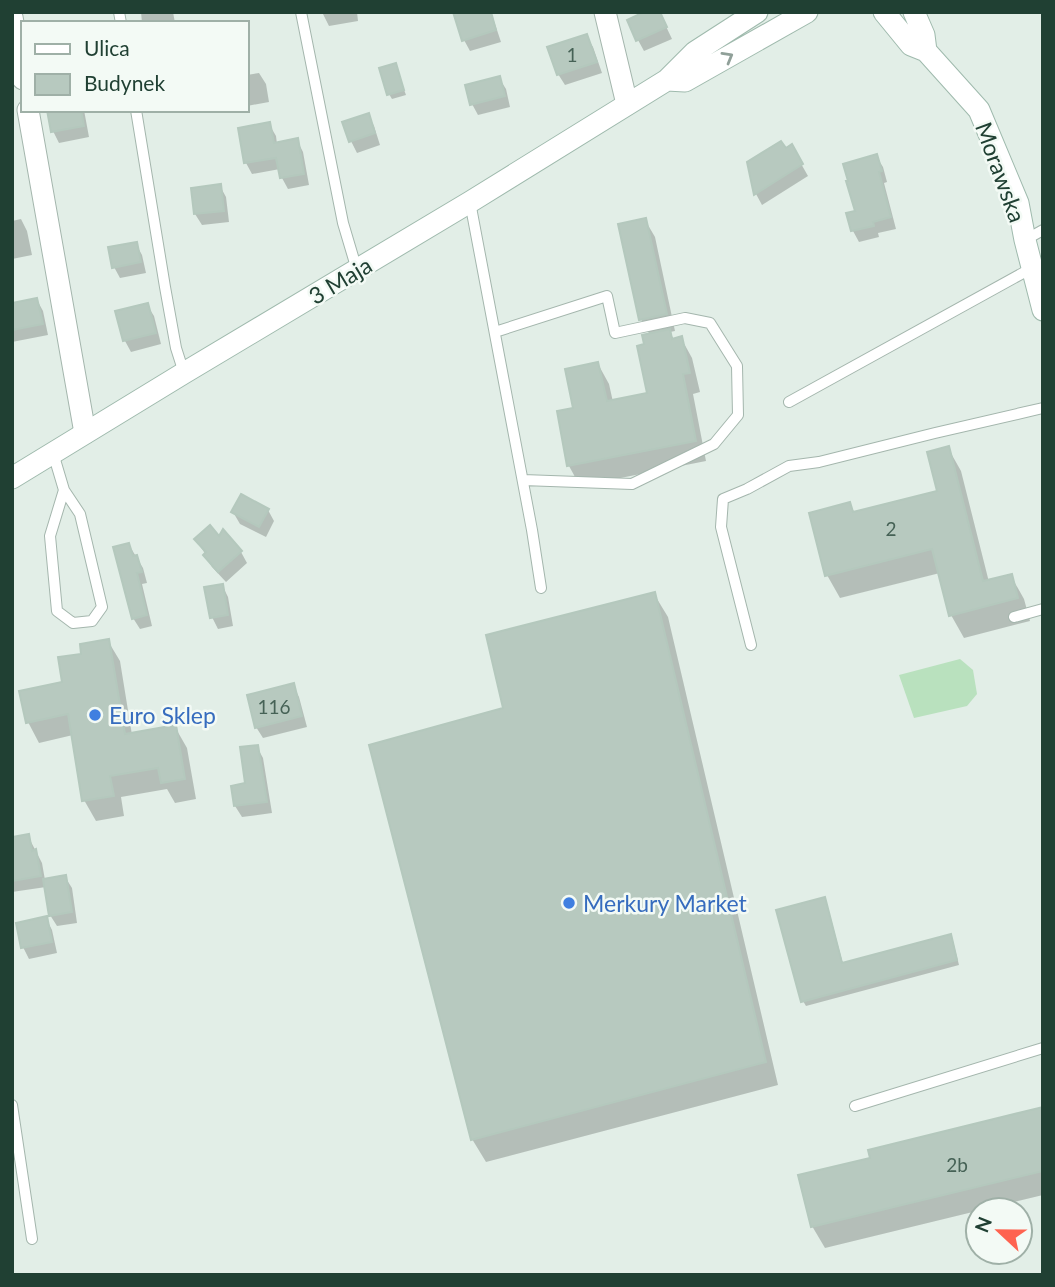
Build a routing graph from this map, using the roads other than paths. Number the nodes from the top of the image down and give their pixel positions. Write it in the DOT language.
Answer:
graph roads {
  1 [pos="301,12"];
  2 [pos="605,12"];
  3 [pos="757,12"];
  4 [pos="807,12"];
  5 [pos="884,12"];
  6 [pos="914,12"];
  7 [pos="12,17"];
  8 [pos="926,51"];
  9 [pos="21,68"];
  10 [pos="667,80"];
  11 [pos="627,104"];
  12 [pos="28,112"];
  13 [pos="136,112"];
  14 [pos="470,202"];
  15 [pos="1034,235"];
  16 [pos="1032,268"];
  17 [pos="357,270"];
  18 [pos="1043,310"];
  19 [pos="495,332"];
  20 [pos="184,373"];
  21 [pos="789,402"];
  22 [pos="1043,408"];
  23 [pos="85,433"];
  24 [pos="53,453"];
  25 [pos="12,478"];
  26 [pos="523,480"];
  27 [pos="64,490"];
  28 [pos="541,587"];
  29 [pos="1043,609"];
  30 [pos="1014,617"];
  31 [pos="751,645"];
  32 [pos="1043,1048"];
  33 [pos="12,1105"];
  34 [pos="855,1106"];
  35 [pos="32,1239"];
  1 -- 17 [label="lane"];
  2 -- 11 [label="street"];
  3 -- 10 [label="street, 3 Maja"];
  10 -- 4 [label="street, 3 Maja, one-way"];
  5 -- 8 [label="street, Morawska"];
  6 -- 8 [label="street, Morawska"];
  7 -- 9 [label="street"];
  8 -- 15 [label="street, Morawska"];
  10 -- 11 [label="street, 3 Maja"];
  11 -- 14 [label="street, 3 Maja"];
  12 -- 23 [label="street"];
  13 -- 20 [label="lane"];
  14 -- 17 [label="street, 3 Maja"];
  14 -- 19 [label="lane"];
  15 -- 16 [label="street, Morawska"];
  16 -- 18 [label="street, Morawska"];
  16 -- 21 [label="lane"];
  17 -- 20 [label="street, 3 Maja"];
  19 -- 26 [label="lane"];
  19 -- 26 [label="lane"];
  20 -- 23 [label="street, 3 Maja"];
  22 -- 31 [label="lane"];
  23 -- 24 [label="street, 3 Maja"];
  24 -- 25 [label="street, 3 Maja"];
  24 -- 27 [label="lane"];
  26 -- 28 [label="lane"];
  27 -- 27 [label="lane"];
  29 -- 30 [label="lane"];
  32 -- 34 [label="lane"];
  33 -- 35 [label="lane"];
}
